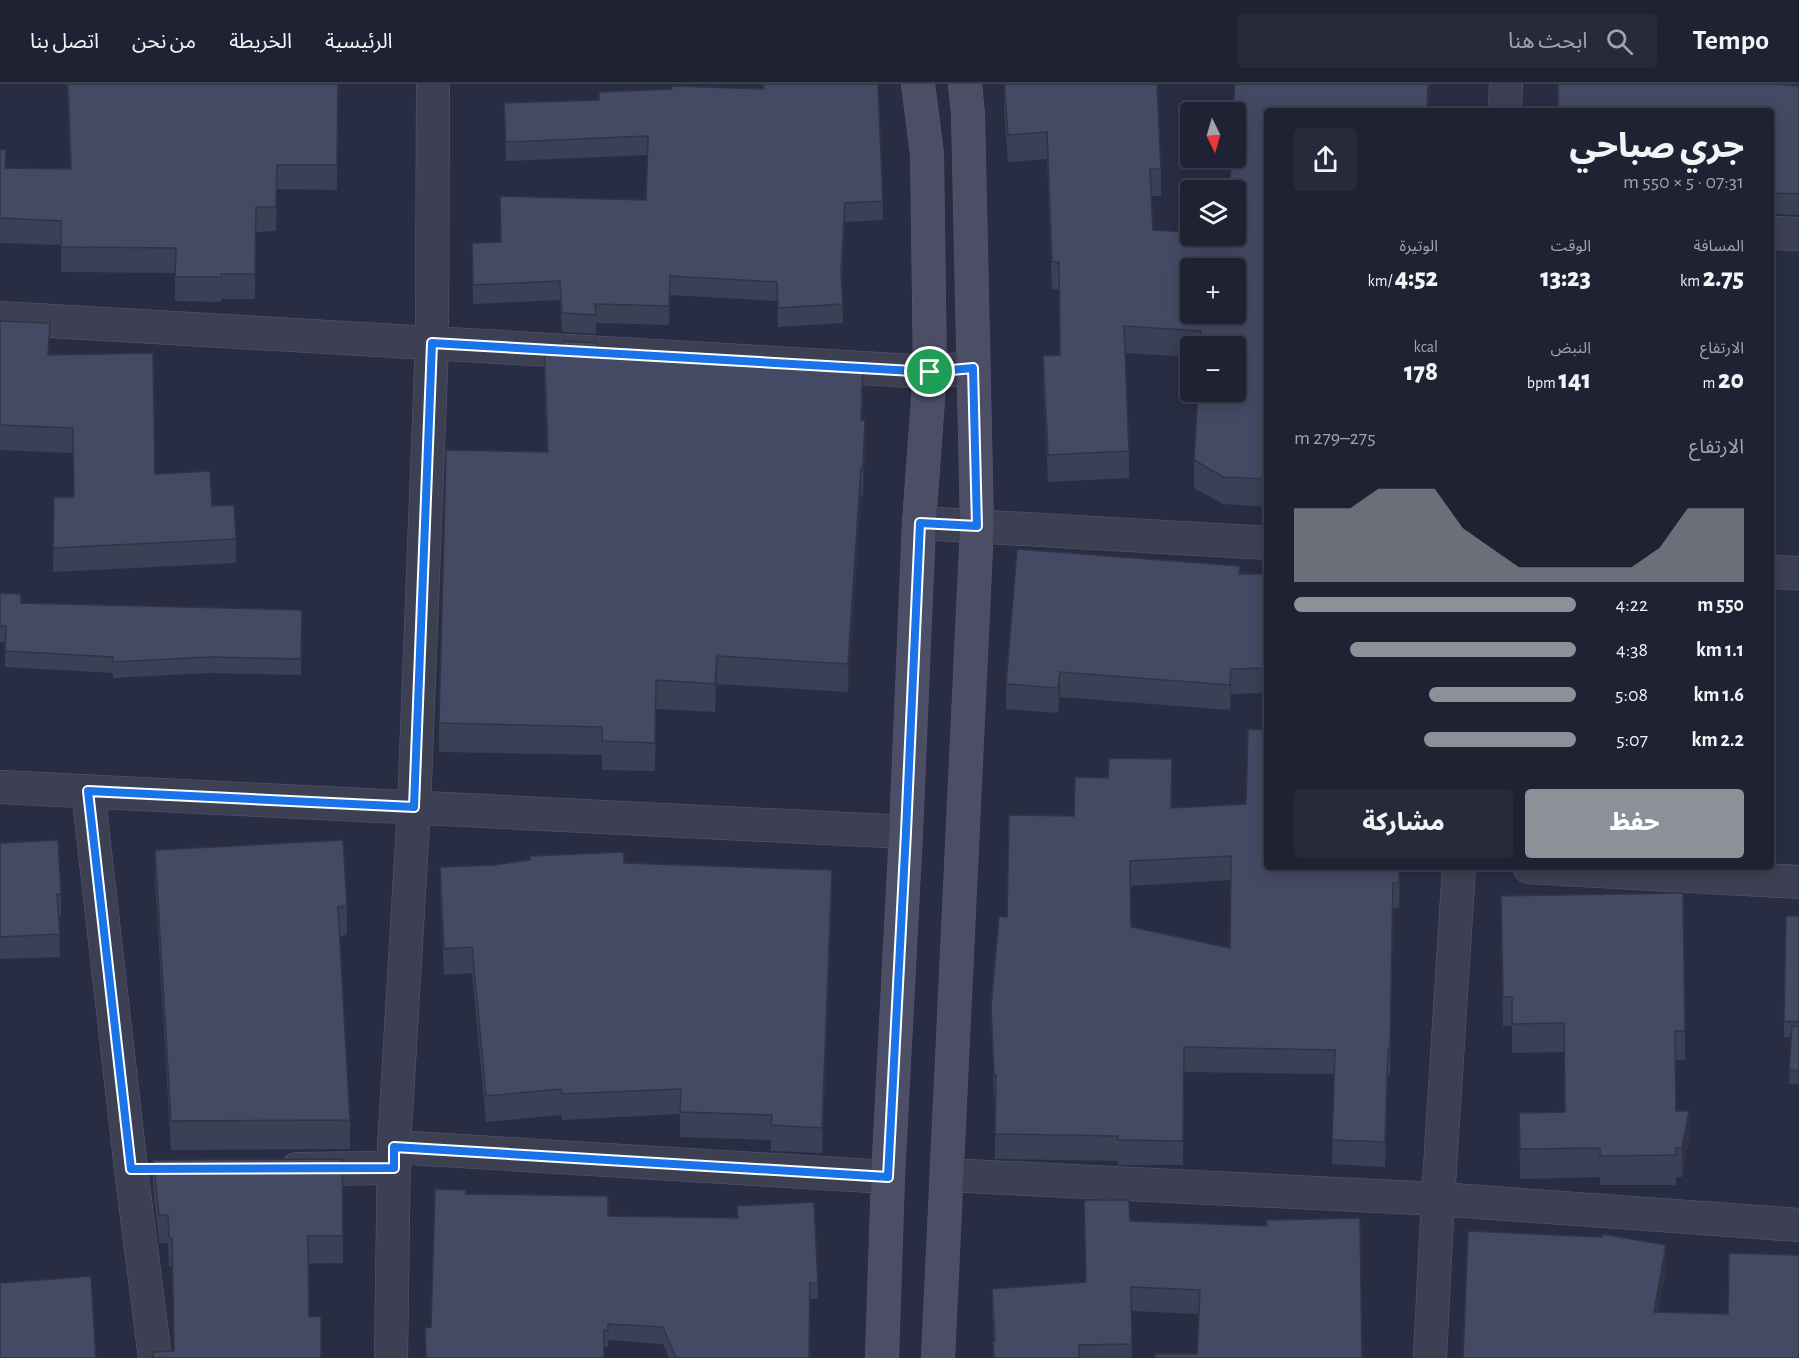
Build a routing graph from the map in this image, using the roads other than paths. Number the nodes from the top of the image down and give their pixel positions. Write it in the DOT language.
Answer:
graph roads {
  1 [pos="433,84"];
  2 [pos="918,84"];
  3 [pos="965,84"];
  4 [pos="1506,84"];
  5 [pos="1504,108"];
  6 [pos="1774,233"];
  7 [pos="1799,234"];
  8 [pos="0,318"];
  9 [pos="432,343"];
  10 [pos="973,368"];
  11 [pos="930,372"];
  12 [pos="920,523"];
  13 [pos="977,526"];
  14 [pos="1264,543"];
  15 [pos="1774,572"];
  16 [pos="1799,573"];
  17 [pos="0,787"];
  18 [pos="88,791"];
  19 [pos="414,807"];
  20 [pos="906,832"];
  21 [pos="1459,870"];
  22 [pos="1583,870"];
  23 [pos="1799,882"];
  24 [pos="394,1158"];
  25 [pos="262,1169"];
  26 [pos="947,1175"];
  27 [pos="888,1177"];
  28 [pos="1438,1199"];
  29 [pos="1799,1225"];
  30 [pos="155,1358"];
  31 [pos="391,1358"];
  32 [pos="882,1358"];
  33 [pos="938,1358"];
  34 [pos="1430,1358"];
  1 -- 9 [label="street"];
  2 -- 11 [label="main road"];
  3 -- 10 [label="main road"];
  4 -- 5 [label="street"];
  6 -- 7 [label="street"];
  8 -- 9 [label="street"];
  9 -- 11 [label="street"];
  9 -- 19 [label="street"];
  10 -- 11 [label="street"];
  10 -- 13 [label="main road"];
  11 -- 12 [label="main road"];
  12 -- 13 [label="street"];
  12 -- 20 [label="main road"];
  13 -- 14 [label="street"];
  13 -- 26 [label="main road"];
  15 -- 16 [label="street"];
  17 -- 18 [label="street"];
  18 -- 19 [label="street"];
  18 -- 30 [label="street"];
  19 -- 20 [label="street"];
  19 -- 24 [label="street"];
  20 -- 27 [label="main road"];
  21 -- 28 [label="street"];
  22 -- 23 [label="street"];
  24 -- 25 [label="street"];
  24 -- 27 [label="street"];
  24 -- 31 [label="street"];
  26 -- 28 [label="street"];
  26 -- 33 [label="main road"];
  27 -- 32 [label="main road"];
  28 -- 29 [label="street"];
  28 -- 34 [label="street"];
}
